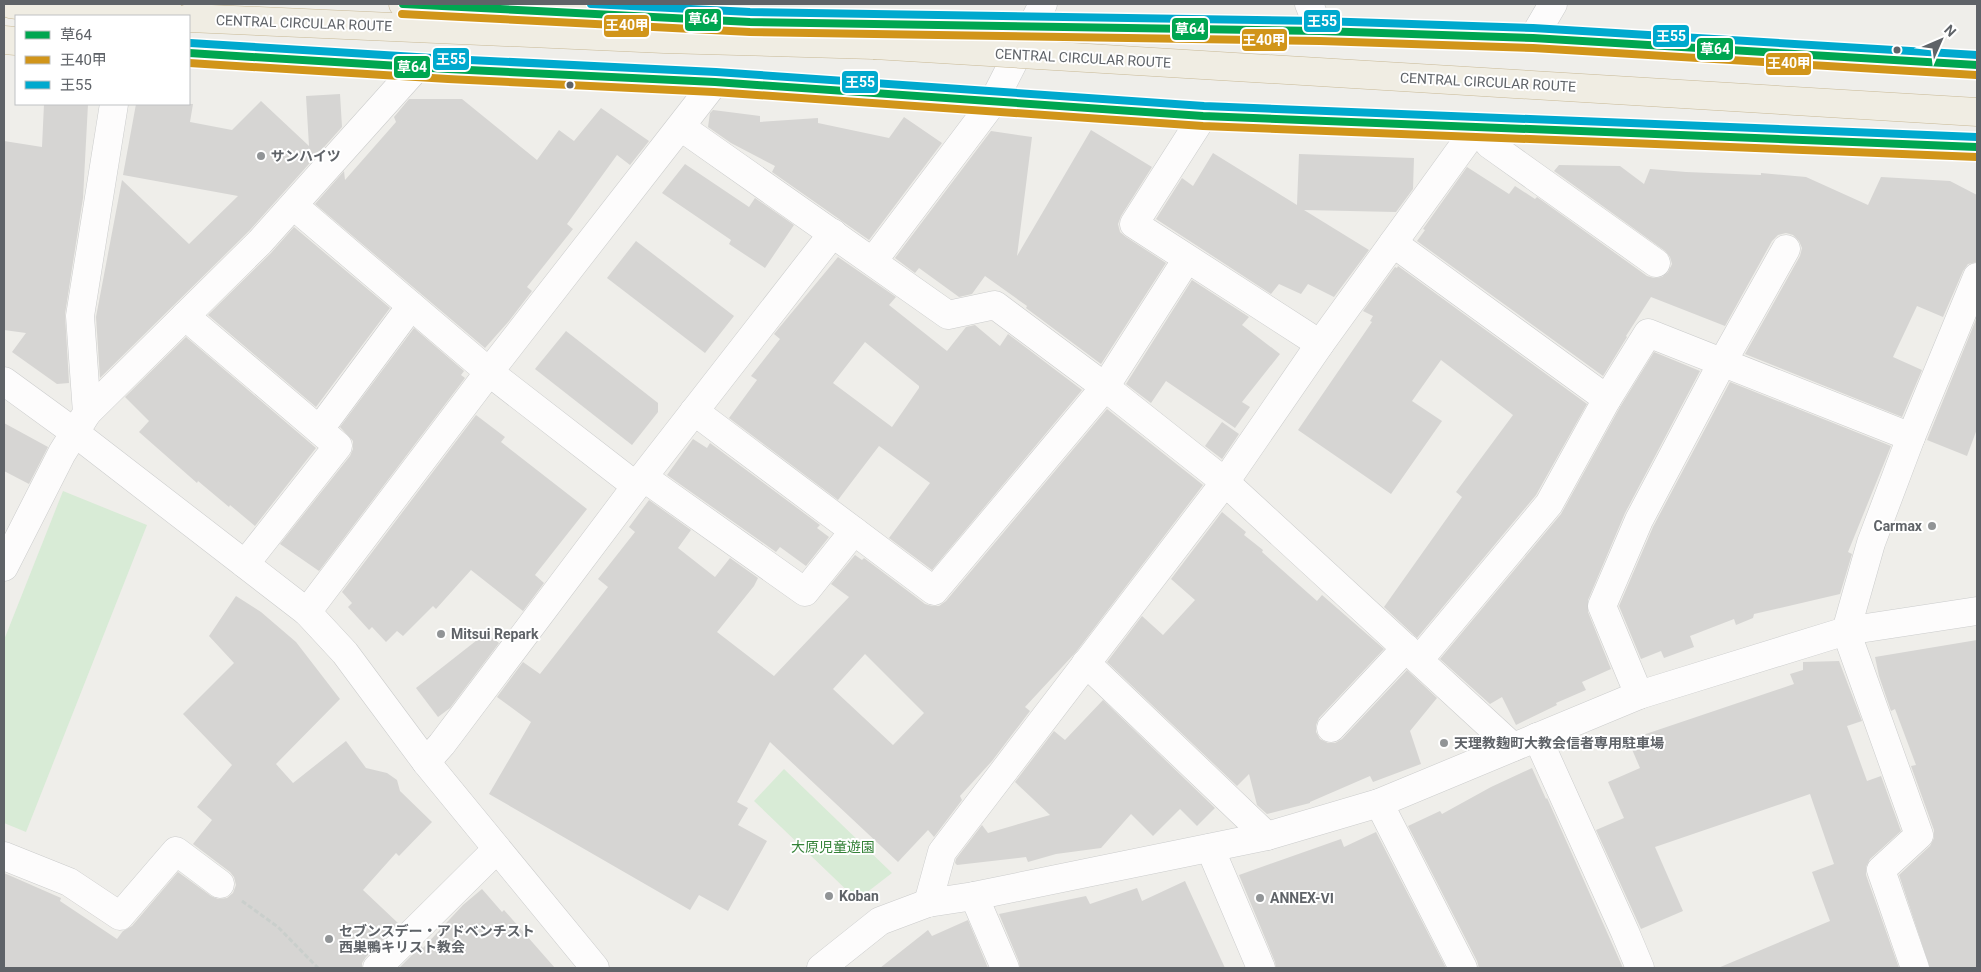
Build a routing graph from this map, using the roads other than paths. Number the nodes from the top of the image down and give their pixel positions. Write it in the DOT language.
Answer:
graph roads {
  1 [pos="10,4"];
  2 [pos="61,4"];
  3 [pos="416,4"];
  4 [pos="1309,4"];
  5 [pos="1553,4"];
  6 [pos="484,6"];
  7 [pos="101,15"];
  8 [pos="163,15"];
  9 [pos="1038,15"];
  10 [pos="190,18"];
  11 [pos="190,25"];
  12 [pos="1320,31"];
  13 [pos="1533,38"];
  14 [pos="190,53"];
  15 [pos="872,53"];
  16 [pos="1977,65"];
  17 [pos="417,68"];
  18 [pos="716,82"];
  19 [pos="993,102"];
  20 [pos="114,105"];
  21 [pos="1977,112"];
  22 [pos="1203,116"];
  23 [pos="681,127"];
  24 [pos="1477,127"];
  25 [pos="1977,147"];
  26 [pos="294,206"];
  27 [pos="833,233"];
  28 [pos="1393,243"];
  29 [pos="1786,249"];
  30 [pos="1188,258"];
  31 [pos="874,262"];
  32 [pos="1656,263"];
  33 [pos="1977,277"];
  34 [pos="412,306"];
  35 [pos="185,316"];
  36 [pos="1320,344"];
  37 [pos="1722,363"];
  38 [pos="489,372"];
  39 [pos="4,381"];
  40 [pos="1105,387"];
  41 [pos="1607,399"];
  42 [pos="694,411"];
  43 [pos="80,422"];
  44 [pos="318,430"];
  45 [pos="1911,437"];
  46 [pos="639,482"];
  47 [pos="1226,482"];
  48 [pos="854,531"];
  49 [pos="6,558"];
  50 [pos="245,564"];
  51 [pos="1977,610"];
  52 [pos="307,612"];
  53 [pos="1846,631"];
  54 [pos="1412,654"];
  55 [pos="1086,663"];
  56 [pos="1639,695"];
  57 [pos="1331,728"];
  58 [pos="1525,742"];
  59 [pos="426,762"];
  60 [pos="1379,803"];
  61 [pos="1267,836"];
  62 [pos="1210,848"];
  63 [pos="497,849"];
  64 [pos="4,856"];
  65 [pos="220,884"];
  66 [pos="974,896"];
  67 [pos="928,903"];
  68 [pos="377,968"];
  69 [pos="595,968"];
  70 [pos="821,968"];
  71 [pos="1006,968"];
  72 [pos="1261,968"];
  73 [pos="1463,968"];
  74 [pos="1640,968"];
  75 [pos="1915,968"];
  1 -- 7 [label="highway"];
  2 -- 8 [label="highway"];
  3 -- 6 [label="highway"];
  4 -- 12 [label="street"];
  5 -- 13 [label="street"];
  6 -- 9 [label="highway"];
  9 -- 12 [label="highway"];
  9 -- 19 [label="street"];
  10 -- 21 [label="highway, CENTRAL CIRCULAR ROUTE, bridge"];
  11 -- 15 [label="highway, CENTRAL CIRCULAR ROUTE"];
  12 -- 13 [label="highway"];
  13 -- 16 [label="highway"];
  14 -- 17 [label="highway"];
  17 -- 18 [label="highway"];
  17 -- 26 [label="street"];
  18 -- 19 [label="highway"];
  18 -- 23 [label="street"];
  19 -- 22 [label="highway"];
  19 -- 31 [label="street"];
  20 -- 43 [label="street"];
  22 -- 24 [label="highway"];
  22 -- 30 [label="street"];
  23 -- 27 [label="street"];
  23 -- 38 [label="street"];
  24 -- 25 [label="highway"];
  24 -- 28 [label="street"];
  24 -- 32 [label="street"];
  26 -- 34 [label="street"];
  26 -- 35 [label="street"];
  27 -- 31 [label="street"];
  27 -- 42 [label="street"];
  28 -- 36 [label="street"];
  28 -- 41 [label="street"];
  29 -- 37 [label="street"];
  30 -- 36 [label="street"];
  30 -- 40 [label="street"];
  31 -- 40 [label="street"];
  33 -- 45 [label="street"];
  34 -- 38 [label="street"];
  34 -- 44 [label="street"];
  35 -- 43 [label="street"];
  35 -- 44 [label="street"];
  36 -- 47 [label="street"];
  37 -- 41 [label="street"];
  37 -- 45 [label="street"];
  37 -- 56 [label="street"];
  38 -- 46 [label="street"];
  38 -- 52 [label="street"];
  39 -- 43 [label="street"];
  40 -- 47 [label="street"];
  40 -- 48 [label="street"];
  41 -- 54 [label="street"];
  42 -- 46 [label="street"];
  42 -- 48 [label="street"];
  43 -- 49 [label="street"];
  43 -- 50 [label="street"];
  44 -- 50 [label="street"];
  45 -- 53 [label="street"];
  46 -- 48 [label="street"];
  46 -- 59 [label="street"];
  47 -- 54 [label="street"];
  47 -- 55 [label="street"];
  50 -- 52 [label="street"];
  51 -- 53 [label="street"];
  52 -- 59 [label="street"];
  53 -- 56 [label="street"];
  53 -- 75 [label="street"];
  54 -- 57 [label="street"];
  54 -- 58 [label="street"];
  55 -- 61 [label="street"];
  55 -- 67 [label="street"];
  56 -- 58 [label="street"];
  58 -- 60 [label="street"];
  58 -- 74 [label="street"];
  59 -- 63 [label="street"];
  60 -- 61 [label="street"];
  60 -- 73 [label="street"];
  61 -- 62 [label="street"];
  62 -- 66 [label="street"];
  62 -- 72 [label="street"];
  63 -- 68 [label="street"];
  63 -- 69 [label="street"];
  64 -- 65 [label="street"];
  66 -- 67 [label="street"];
  66 -- 71 [label="street"];
  67 -- 70 [label="street"];
}
